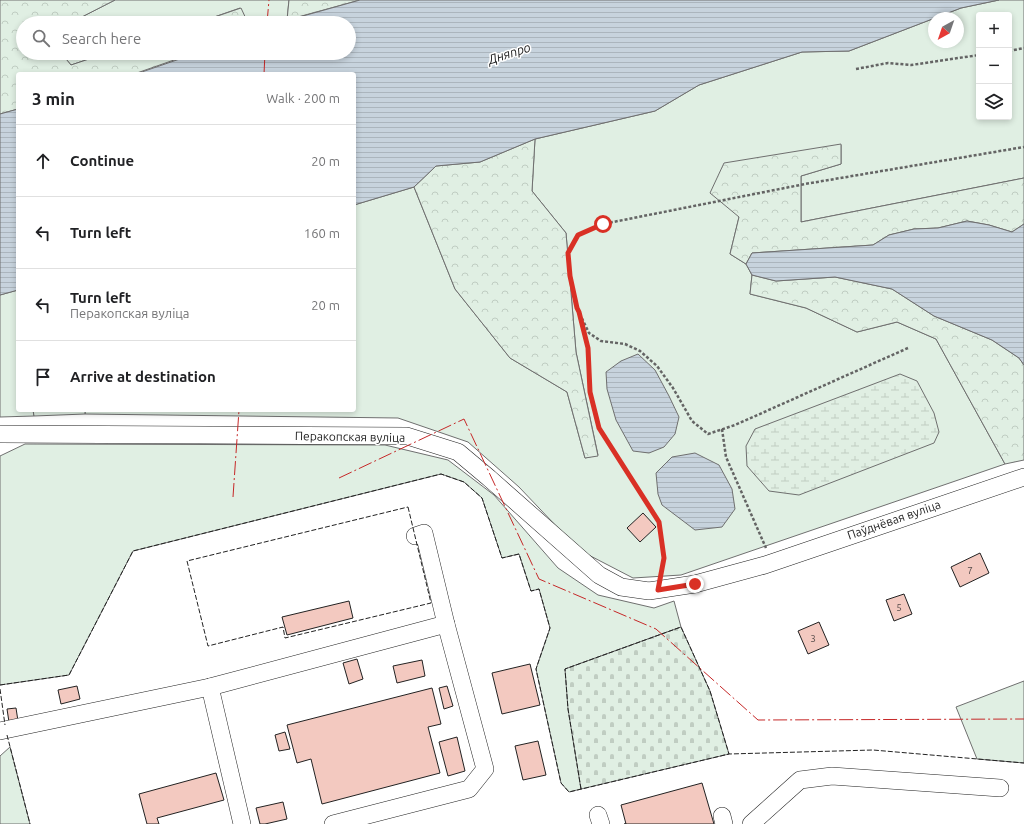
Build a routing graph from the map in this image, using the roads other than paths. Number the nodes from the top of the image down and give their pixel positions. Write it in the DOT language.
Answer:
graph roads {
  1 [pos="0,434"];
  2 [pos="1022,482"];
  3 [pos="415,536"];
  4 [pos="768,563"];
  5 [pos="446,624"];
  6 [pos="210,687"];
  7 [pos="0,730"];
  8 [pos="1000,788"];
  9 [pos="242,824"];
  10 [pos="332,824"];
  11 [pos="751,824"];
  1 -- 4 [label="street, Перакопская вуліца"];
  2 -- 4 [label="street, Паўднёвая вуліца"];
  3 -- 5 [label="street"];
  5 -- 6 [label="street"];
  5 -- 10 [label="street"];
  6 -- 7 [label="street"];
  6 -- 9 [label="street"];
  8 -- 11 [label="street"];
}
